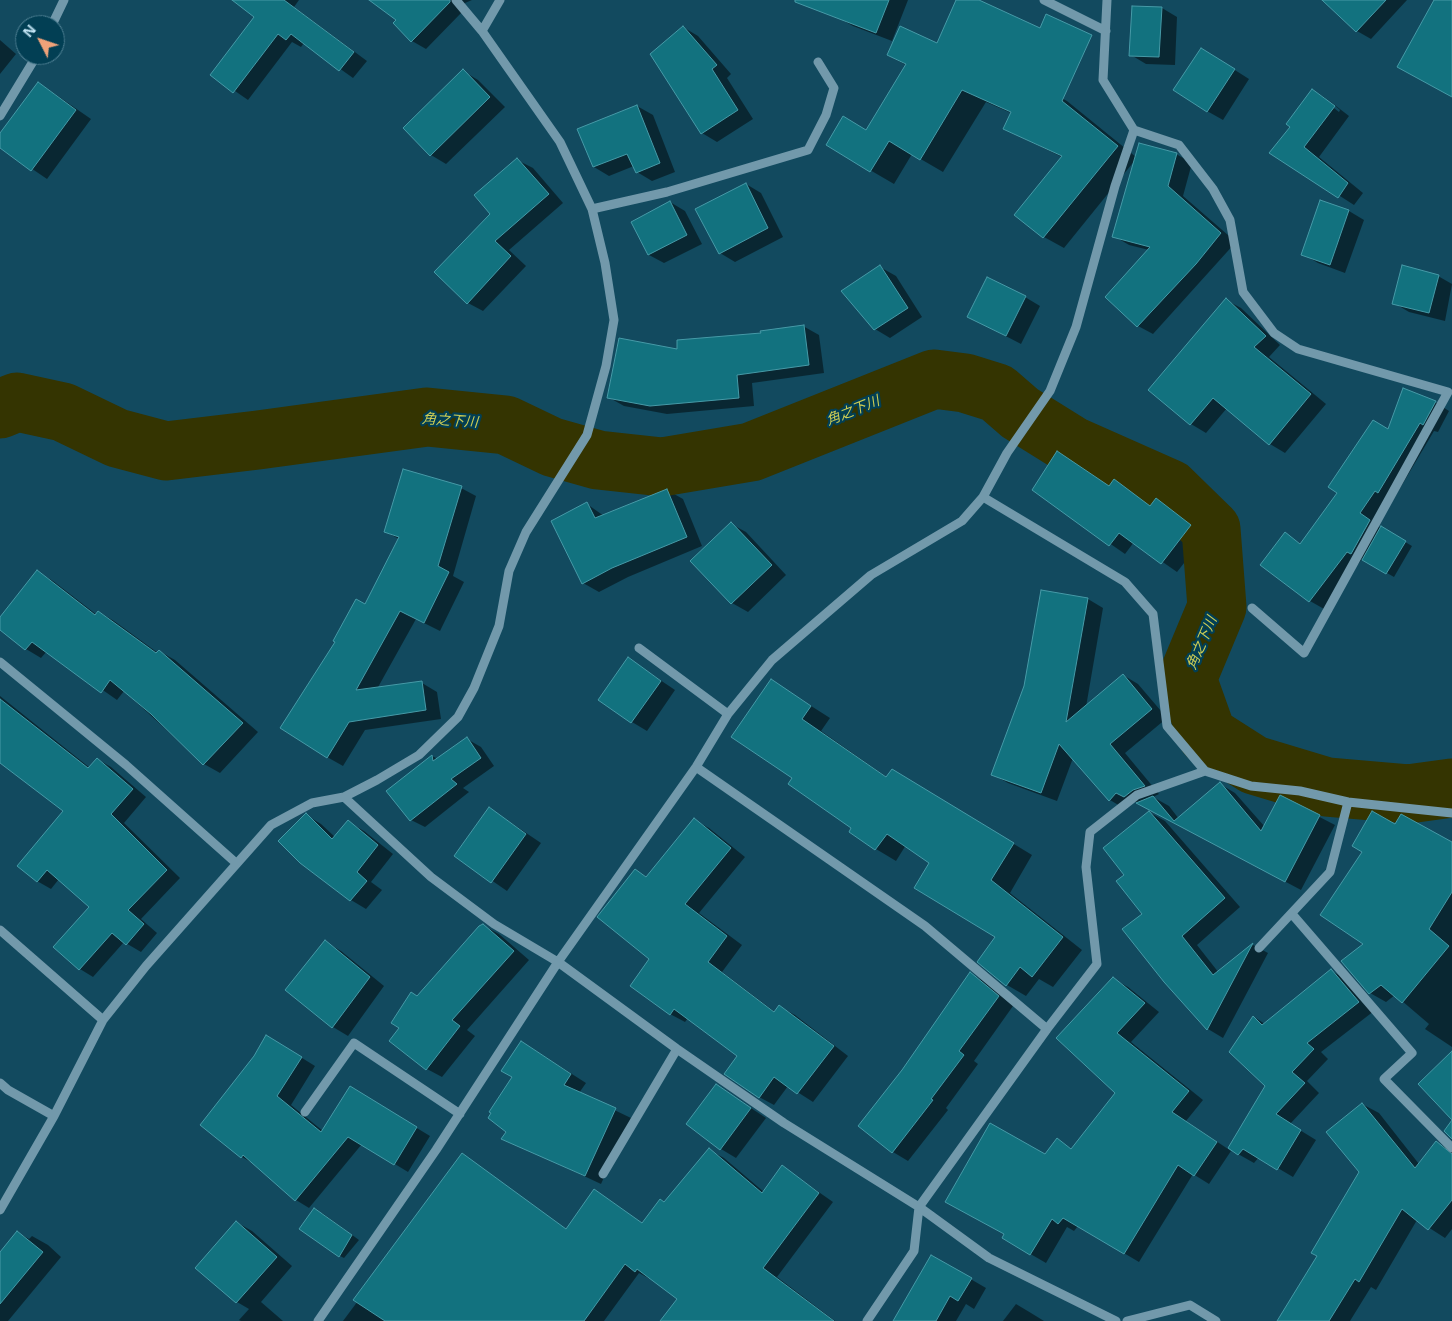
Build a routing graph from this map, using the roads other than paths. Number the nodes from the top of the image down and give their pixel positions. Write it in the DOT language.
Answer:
graph roads {
  1 [pos="64,0"];
  2 [pos="456,0"];
  3 [pos="500,0"];
  4 [pos="1044,0"];
  5 [pos="1107,0"];
  6 [pos="57,15"];
  7 [pos="482,31"];
  8 [pos="1106,31"];
  9 [pos="818,62"];
  10 [pos="31,65"];
  11 [pos="0,116"];
  12 [pos="1134,130"];
  13 [pos="592,209"];
  14 [pos="983,497"];
  15 [pos="1252,608"];
  16 [pos="639,648"];
  17 [pos="0,662"];
  18 [pos="728,714"];
  19 [pos="696,767"];
  20 [pos="1205,771"];
  21 [pos="344,797"];
  22 [pos="1348,802"];
  23 [pos="1452,813"];
  24 [pos="236,863"];
  25 [pos="1292,914"];
  26 [pos="0,930"];
  27 [pos="1259,948"];
  28 [pos="558,962"];
  29 [pos="103,1020"];
  30 [pos="1047,1029"];
  31 [pos="677,1049"];
  32 [pos="0,1083"];
  33 [pos="305,1112"];
  34 [pos="460,1114"];
  35 [pos="54,1116"];
  36 [pos="1452,1148"];
  37 [pos="603,1174"];
  38 [pos="918,1207"];
  39 [pos="0,1210"];
  40 [pos="318,1321"];
  41 [pos="867,1321"];
  42 [pos="1116,1321"];
  43 [pos="1127,1321"];
  44 [pos="1216,1321"];
  1 -- 6 [label="street"];
  2 -- 7 [label="street"];
  3 -- 7 [label="street"];
  4 -- 8 [label="street"];
  5 -- 8 [label="street"];
  7 -- 13 [label="street"];
  8 -- 12 [label="street"];
  9 -- 13 [label="street"];
  10 -- 11 [label="street"];
  12 -- 14 [label="street"];
  12 -- 15 [label="street"];
  13 -- 21 [label="street"];
  14 -- 18 [label="street"];
  14 -- 20 [label="street"];
  16 -- 18 [label="street"];
  17 -- 24 [label="street"];
  18 -- 19 [label="street"];
  19 -- 28 [label="street"];
  19 -- 30 [label="street"];
  20 -- 22 [label="street"];
  20 -- 30 [label="street"];
  21 -- 24 [label="street"];
  21 -- 28 [label="street"];
  22 -- 23 [label="street"];
  22 -- 25 [label="street"];
  24 -- 29 [label="street"];
  25 -- 27 [label="street"];
  25 -- 36 [label="street"];
  26 -- 29 [label="street"];
  28 -- 31 [label="street"];
  28 -- 34 [label="street"];
  29 -- 35 [label="street"];
  30 -- 38 [label="street"];
  31 -- 37 [label="street"];
  31 -- 38 [label="street"];
  32 -- 35 [label="street"];
  33 -- 34 [label="street"];
  34 -- 40 [label="street"];
  35 -- 39 [label="street"];
  38 -- 41 [label="street"];
  38 -- 42 [label="street"];
  43 -- 44 [label="street"];
}
